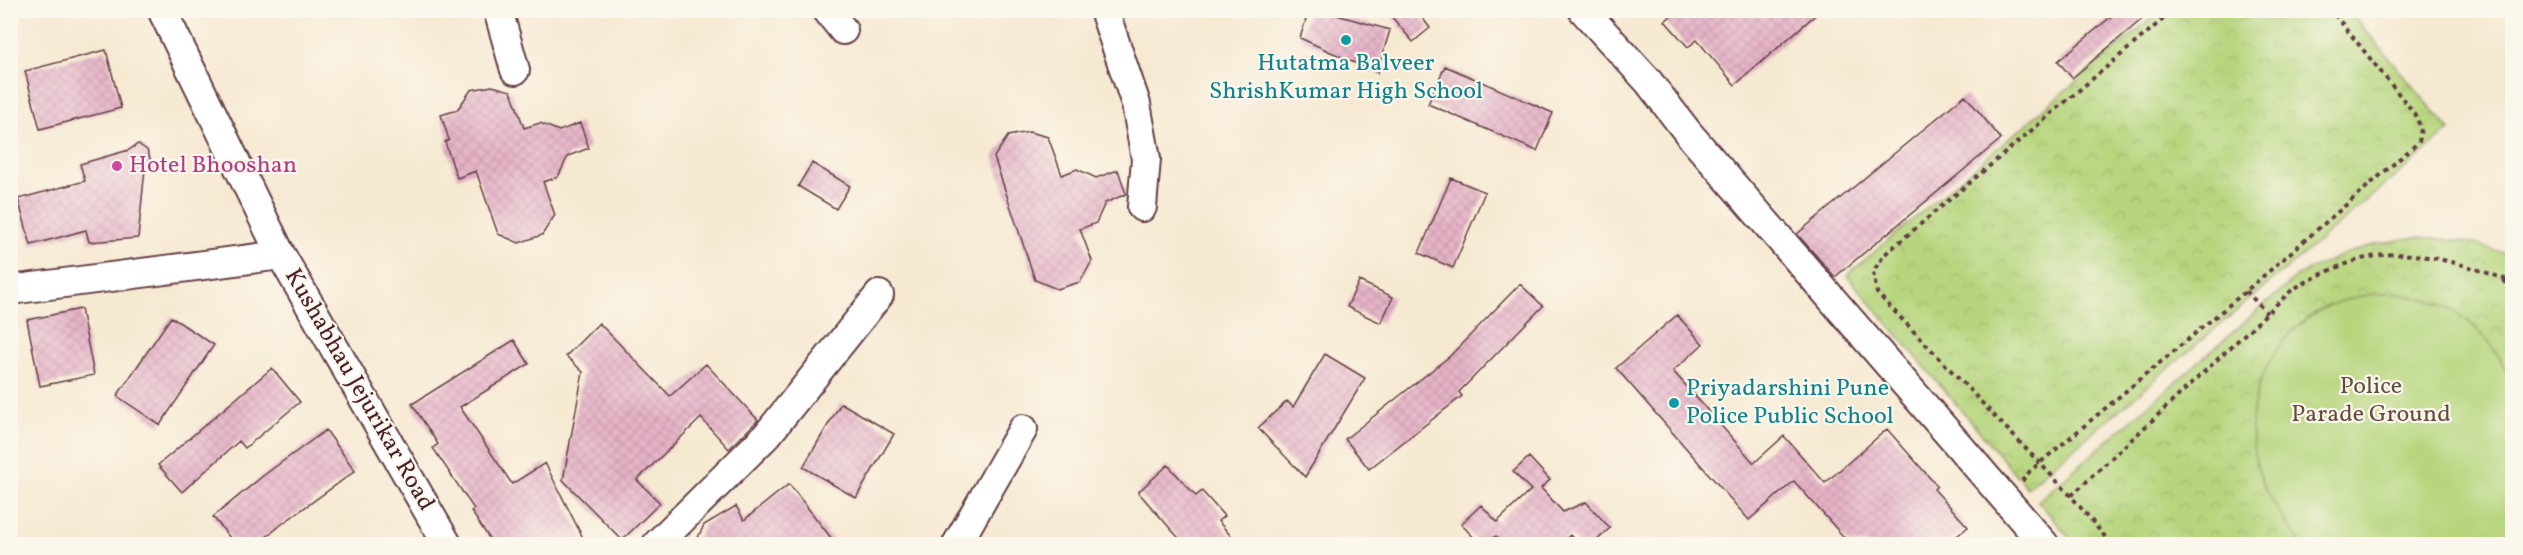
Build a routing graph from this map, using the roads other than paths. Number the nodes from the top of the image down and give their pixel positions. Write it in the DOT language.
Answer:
graph roads {
  1 [pos="162,10"];
  2 [pos="498,10"];
  3 [pos="1104,10"];
  4 [pos="1583,10"];
  5 [pos="515,70"];
  6 [pos="1142,207"];
  7 [pos="281,255"];
  8 [pos="10,290"];
  9 [pos="879,295"];
  10 [pos="1023,429"];
  11 [pos="447,544"];
  12 [pos="657,544"];
  13 [pos="957,544"];
  14 [pos="2044,544"];
  1 -- 7 [label="street"];
  2 -- 5 [label="street"];
  3 -- 6 [label="street"];
  4 -- 14 [label="street"];
  7 -- 8 [label="street, Kushabhau Jejurikar Road"];
  7 -- 11 [label="street, Kushabhau Jejurikar Road"];
  9 -- 12 [label="street"];
  10 -- 13 [label="street"];
}
